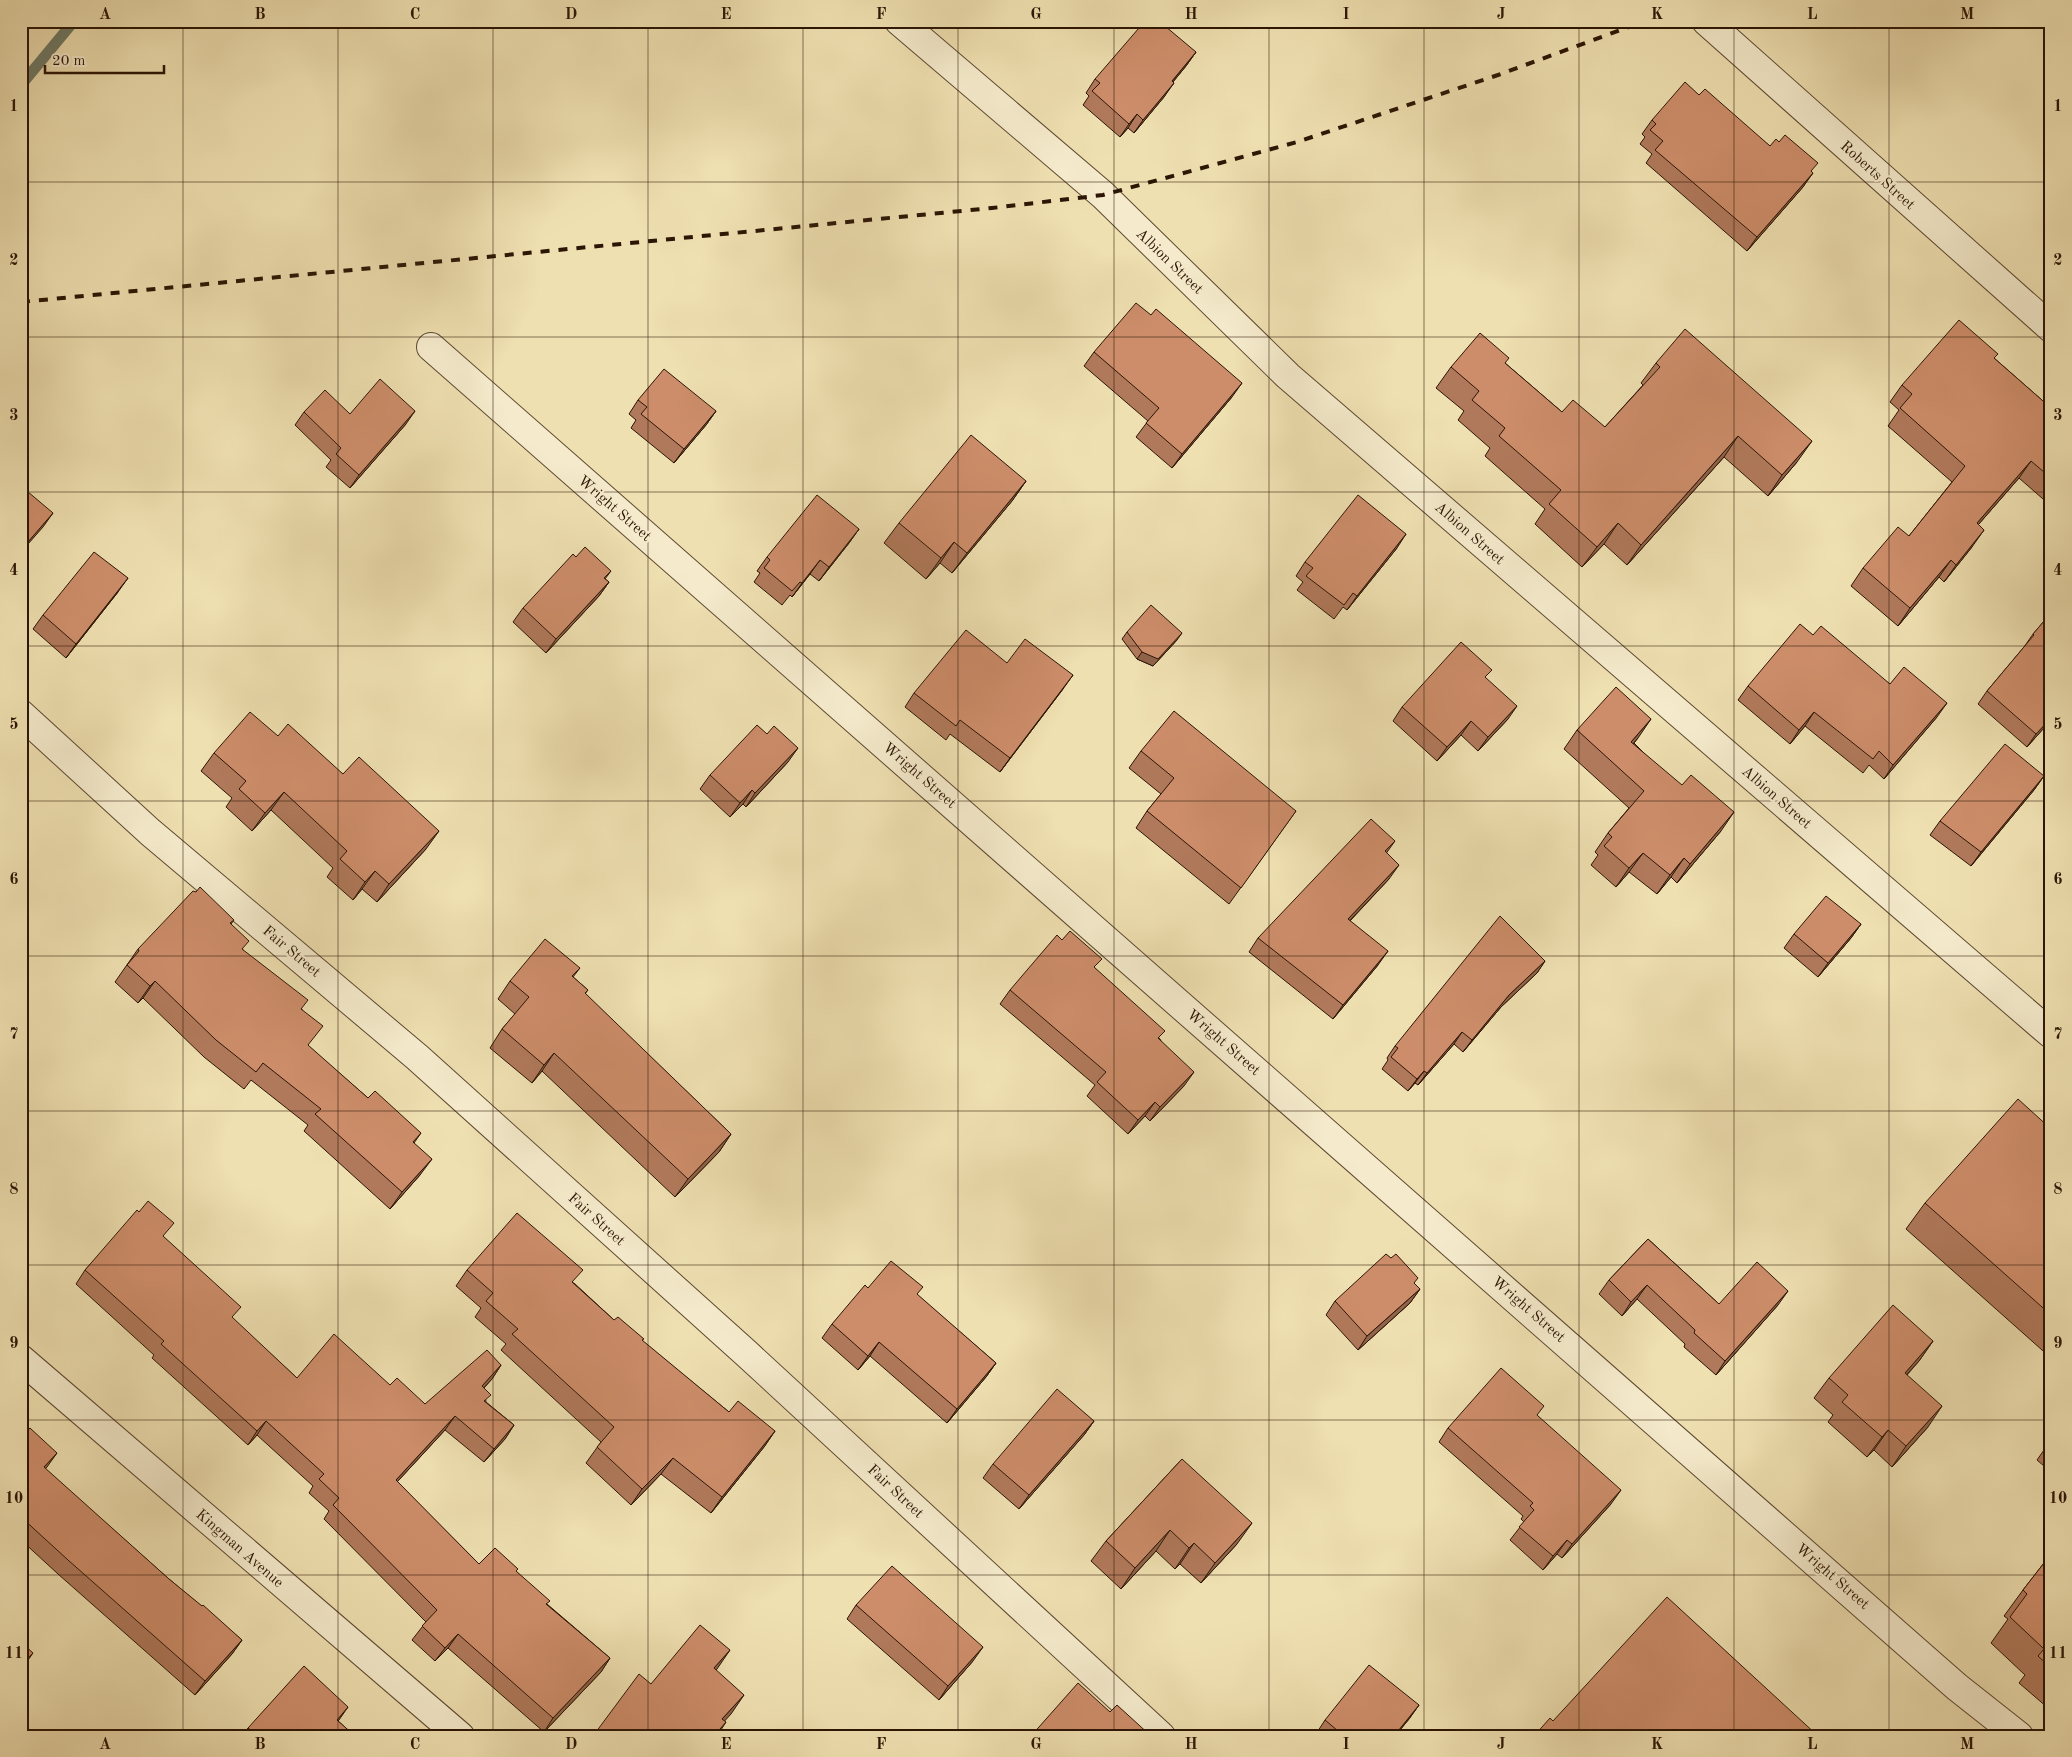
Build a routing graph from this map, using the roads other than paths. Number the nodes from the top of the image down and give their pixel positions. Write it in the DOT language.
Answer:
graph roads {
  1 [pos="899,21"];
  2 [pos="1706,21"];
  3 [pos="2051,328"];
  4 [pos="431,347"];
  5 [pos="21,714"];
  6 [pos="2051,1034"];
  7 [pos="21,1359"];
  8 [pos="460,1736"];
  9 [pos="1161,1736"];
  10 [pos="2019,1736"];
  1 -- 6 [label="street, Albion Street"];
  2 -- 3 [label="street, Roberts Street"];
  4 -- 10 [label="street, Wright Street"];
  5 -- 9 [label="street, Fair Street"];
  7 -- 8 [label="street, Kingman Avenue"];
}
